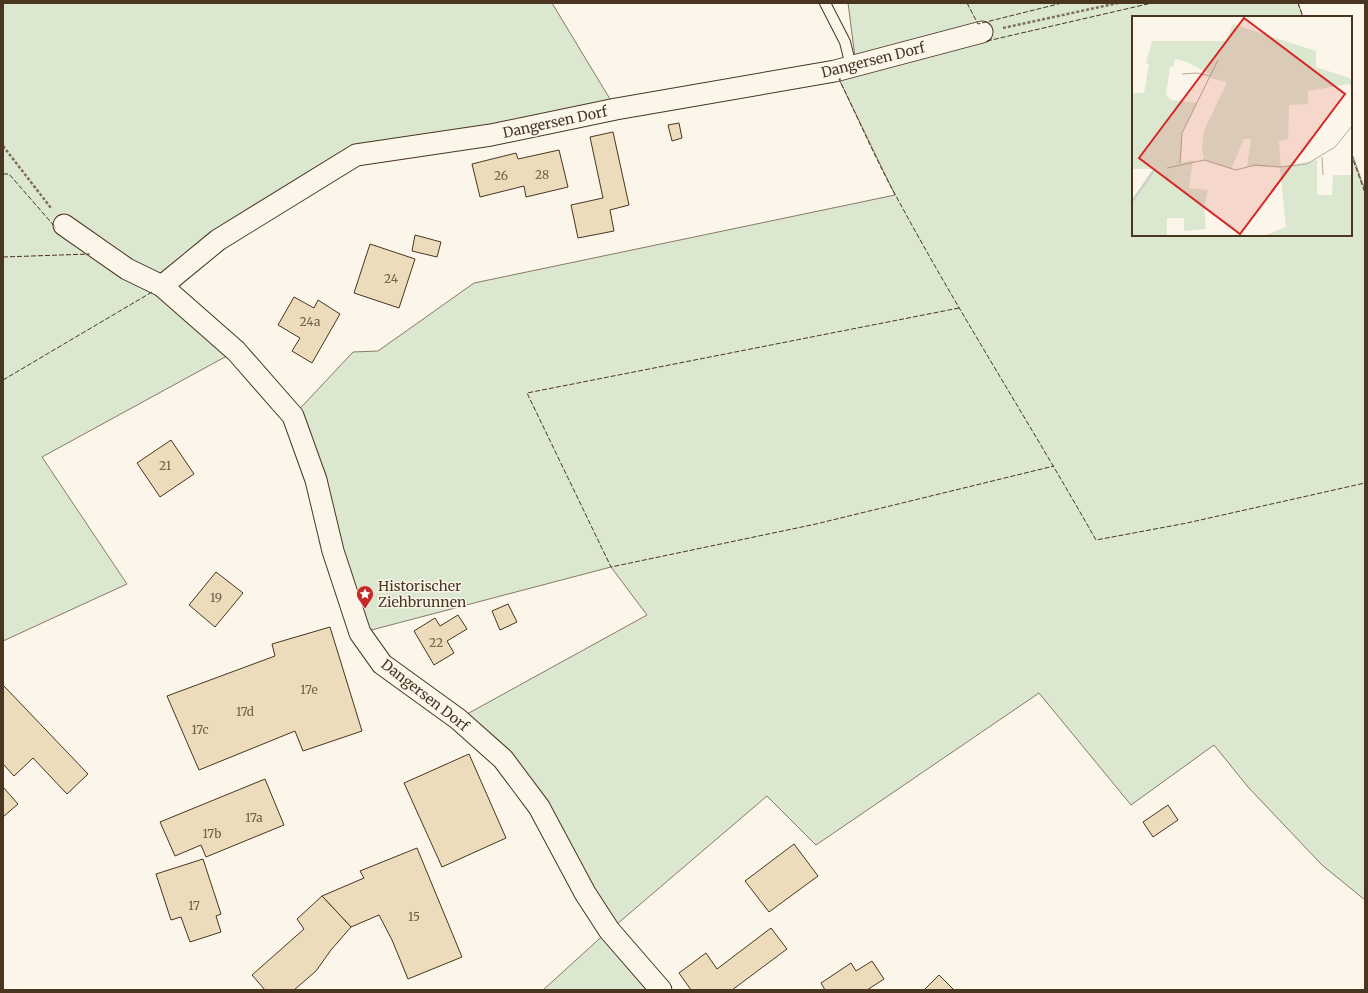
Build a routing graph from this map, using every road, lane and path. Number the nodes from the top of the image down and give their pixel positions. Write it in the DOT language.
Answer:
graph roads {
  1 [pos="825,3"];
  2 [pos="1118,3"];
  3 [pos="982,32"];
  4 [pos="850,66"];
  5 [pos="3,146"];
  6 [pos="64,225"];
  7 [pos="162,286"];
  8 [pos="661,990"];
  1 -- 4 [label="lane"];
  2 -- 3 [label="path"];
  3 -- 4 [label="street, Dangersen Dorf"];
  4 -- 7 [label="street, Dangersen Dorf"];
  5 -- 6 [label="path"];
  6 -- 7 [label="street, Dangersen Dorf"];
  7 -- 8 [label="street, Dangersen Dorf"];
}
